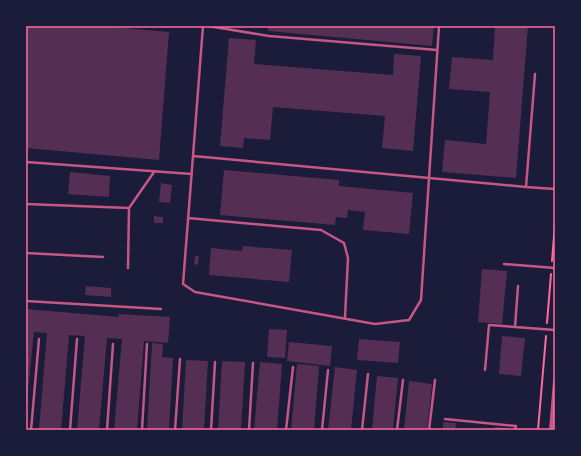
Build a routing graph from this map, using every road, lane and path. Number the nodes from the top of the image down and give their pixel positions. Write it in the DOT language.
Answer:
graph roads {
  1 [pos="203,26"];
  2 [pos="208,26"];
  3 [pos="439,26"];
  4 [pos="437,50"];
  5 [pos="535,74"];
  6 [pos="193,156"];
  7 [pos="26,162"];
  8 [pos="154,172"];
  9 [pos="192,174"];
  10 [pos="429,178"];
  11 [pos="526,187"];
  12 [pos="555,189"];
  13 [pos="26,204"];
  14 [pos="129,208"];
  15 [pos="188,218"];
  16 [pos="26,254"];
  17 [pos="103,257"];
  18 [pos="504,264"];
  19 [pos="128,268"];
  20 [pos="555,268"];
  21 [pos="518,286"];
  22 [pos="26,301"];
  23 [pos="161,309"];
  24 [pos="345,317"];
  25 [pos="515,327"];
  26 [pos="555,330"];
  27 [pos="39,339"];
  28 [pos="77,340"];
  29 [pos="113,344"];
  30 [pos="147,344"];
  31 [pos="180,359"];
  32 [pos="216,362"];
  33 [pos="253,363"];
  34 [pos="293,367"];
  35 [pos="328,370"];
  36 [pos="486,370"];
  37 [pos="368,374"];
  38 [pos="403,380"];
  39 [pos="434,380"];
  40 [pos="555,382"];
  41 [pos="554,417"];
  42 [pos="445,419"];
  43 [pos="32,430"];
  44 [pos="70,430"];
  45 [pos="107,430"];
  46 [pos="142,430"];
  47 [pos="175,430"];
  48 [pos="211,430"];
  49 [pos="249,430"];
  50 [pos="286,430"];
  51 [pos="322,430"];
  52 [pos="362,430"];
  53 [pos="397,430"];
  54 [pos="429,430"];
  55 [pos="515,430"];
  56 [pos="551,430"];
  1 -- 6 [label="lane"];
  2 -- 4 [label="lane"];
  3 -- 4 [label="lane"];
  4 -- 10 [label="lane"];
  5 -- 11 [label="lane"];
  6 -- 9 [label="lane"];
  6 -- 10 [label="lane"];
  7 -- 8 [label="lane"];
  8 -- 9 [label="lane"];
  8 -- 14 [label="lane"];
  9 -- 15 [label="lane"];
  10 -- 11 [label="lane"];
  10 -- 24 [label="lane"];
  11 -- 12 [label="lane"];
  13 -- 14 [label="lane"];
  14 -- 19 [label="lane"];
  15 -- 24 [label="lane"];
  15 -- 24 [label="lane"];
  16 -- 17 [label="lane"];
  18 -- 20 [label="lane"];
  21 -- 25 [label="lane"];
  22 -- 23 [label="lane"];
  25 -- 26 [label="lane"];
  25 -- 36 [label="lane"];
  27 -- 43 [label="lane"];
  28 -- 44 [label="lane"];
  29 -- 45 [label="lane"];
  30 -- 46 [label="lane"];
  31 -- 47 [label="lane"];
  32 -- 48 [label="lane"];
  33 -- 49 [label="lane"];
  34 -- 50 [label="lane"];
  35 -- 51 [label="lane"];
  37 -- 52 [label="lane"];
  38 -- 53 [label="lane"];
  39 -- 54 [label="lane"];
  40 -- 41 [label="street"];
  41 -- 56 [label="street"];
  42 -- 55 [label="lane"];
}
